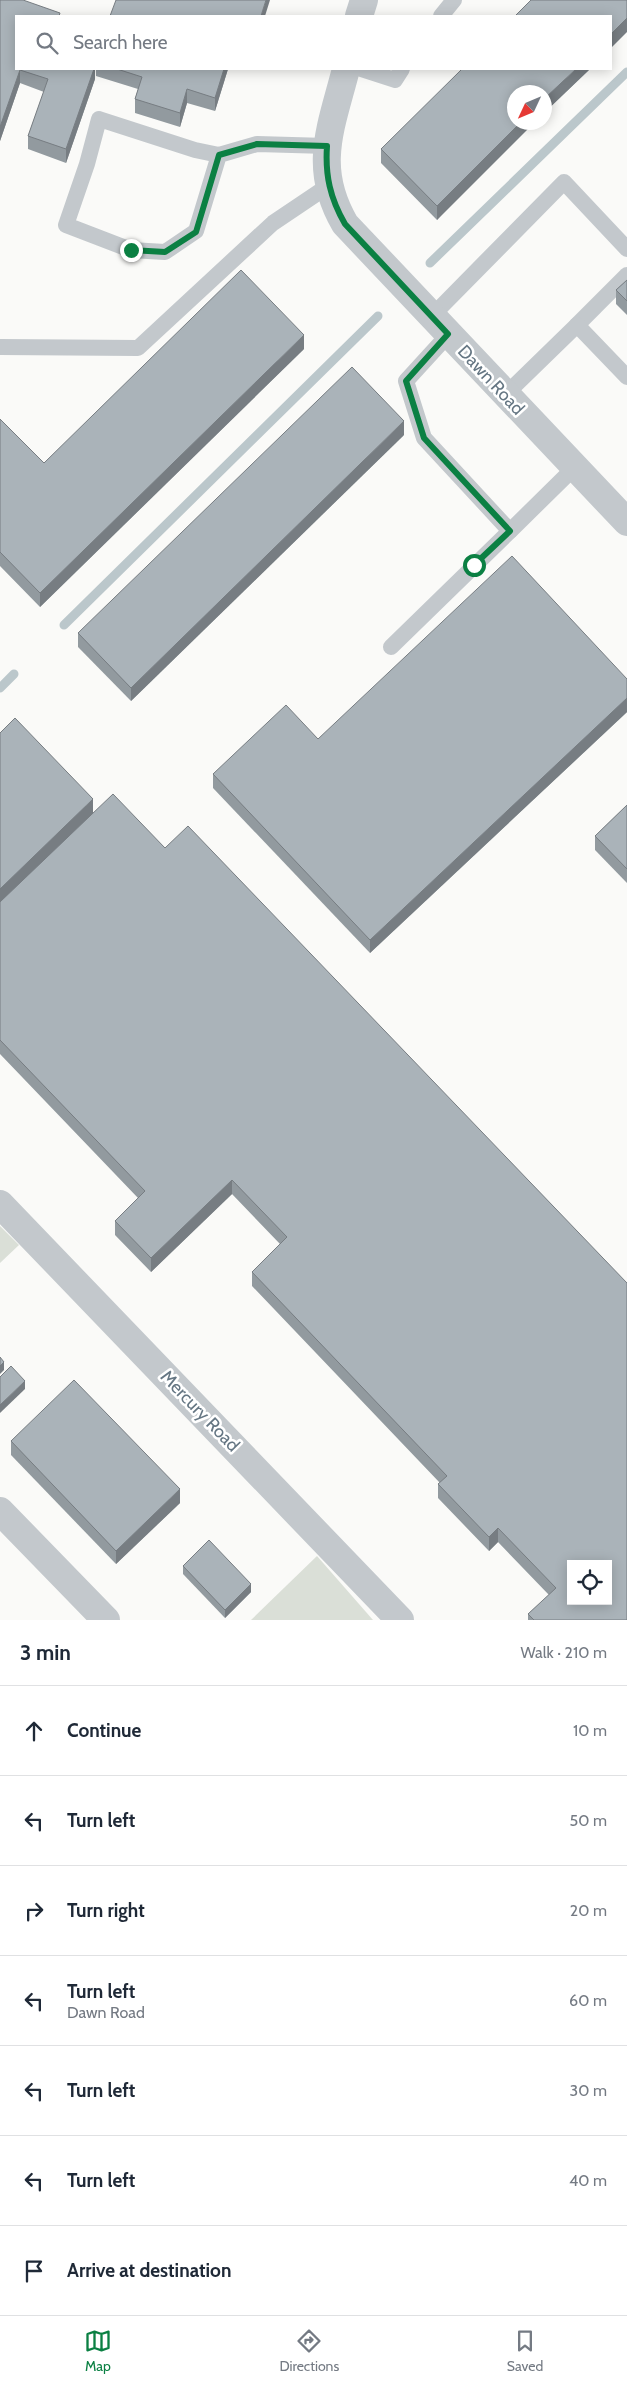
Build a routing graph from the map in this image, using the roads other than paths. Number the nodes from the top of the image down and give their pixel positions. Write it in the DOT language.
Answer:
graph roads {
  1 [pos="364,0"];
  2 [pos="454,0"];
  3 [pos="359,15"];
  4 [pos="442,15"];
  5 [pos="346,70"];
  6 [pos="364,70"];
  7 [pos="401,70"];
  8 [pos="327,146"];
  9 [pos="219,155"];
  10 [pos="328,186"];
  11 [pos="627,249"];
  12 [pos="627,275"];
  13 [pos="577,325"];
  14 [pos="439,326"];
  15 [pos="0,347"];
  16 [pos="627,377"];
  17 [pos="505,395"];
  18 [pos="574,468"];
  19 [pos="627,522"];
  20 [pos="510,531"];
  21 [pos="391,647"];
  22 [pos="0,1204"];
  23 [pos="0,1512"];
  24 [pos="106,1620"];
  25 [pos="400,1620"];
  1 -- 3 [label="street"];
  2 -- 4 [label="lane"];
  5 -- 8 [label="street, Dawn Road"];
  6 -- 7 [label="lane"];
  8 -- 9 [label="lane"];
  8 -- 10 [label="street, Dawn Road"];
  9 -- 9 [label="lane"];
  10 -- 14 [label="street, Dawn Road"];
  10 -- 15 [label="lane"];
  11 -- 14 [label="lane"];
  12 -- 13 [label="lane"];
  13 -- 16 [label="lane"];
  13 -- 17 [label="lane"];
  14 -- 17 [label="street, Dawn Road"];
  14 -- 20 [label="lane"];
  17 -- 18 [label="street, Dawn Road"];
  18 -- 19 [label="street, Dawn Road"];
  18 -- 20 [label="lane"];
  20 -- 21 [label="lane"];
  22 -- 25 [label="street, Mercury Road"];
  23 -- 24 [label="street"];
}
